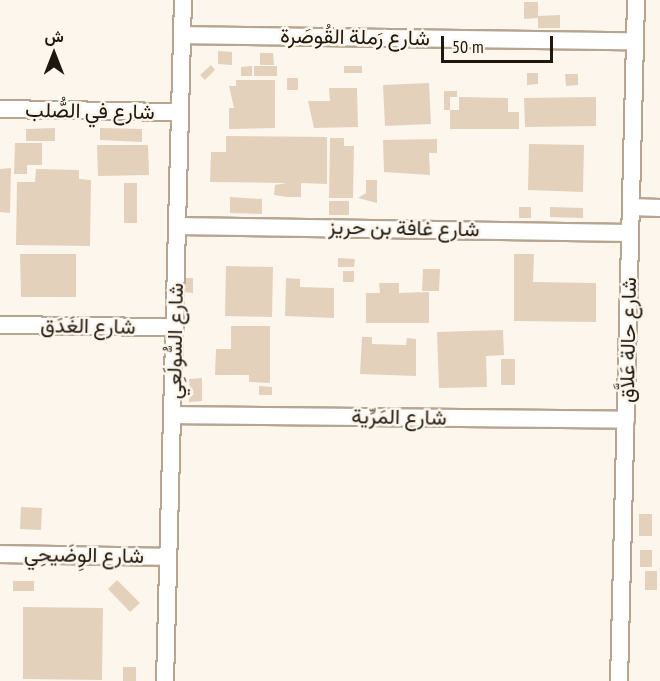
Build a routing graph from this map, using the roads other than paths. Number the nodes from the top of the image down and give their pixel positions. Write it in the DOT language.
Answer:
graph roads {
  1 [pos="183,0"];
  2 [pos="636,0"];
  3 [pos="182,35"];
  4 [pos="635,41"];
  5 [pos="0,109"];
  6 [pos="180,112"];
  7 [pos="631,207"];
  8 [pos="660,208"];
  9 [pos="178,226"];
  10 [pos="630,233"];
  11 [pos="0,325"];
  12 [pos="175,327"];
  13 [pos="173,415"];
  14 [pos="626,420"];
  15 [pos="0,554"];
  16 [pos="167,557"];
  17 [pos="165,681"];
  18 [pos="619,681"];
  1 -- 3 [label="street, شارع السُّولَعِي"];
  2 -- 4 [label="street, شارع حالة عَلاَّق"];
  3 -- 4 [label="street, شارع رَملة القُوصَرة"];
  3 -- 6 [label="street, شارع السُّولَعِي"];
  4 -- 7 [label="street, شارع حالة عَلاَّق"];
  5 -- 6 [label="street, شارع في الصُّلب"];
  6 -- 9 [label="street, شارع السُّولَعِي"];
  7 -- 8 [label="street"];
  7 -- 10 [label="street, شارع حالة عَلاَّق"];
  9 -- 10 [label="street, شارع غافة بن حريز"];
  9 -- 12 [label="street, شارع السُّولَعِي"];
  10 -- 14 [label="street, شارع حالة عَلاَّق"];
  11 -- 12 [label="street, شارع الغَدَق"];
  12 -- 13 [label="street, شارع السُّولَعِي"];
  13 -- 14 [label="street, شارع المَرِّية"];
  13 -- 16 [label="street, شارع السُّولَعِي"];
  14 -- 18 [label="street, شارع حالة عَلاَّق"];
  15 -- 16 [label="street, شارع الوِضَيحِي"];
  16 -- 17 [label="street, شارع السُّولَعِي"];
}
